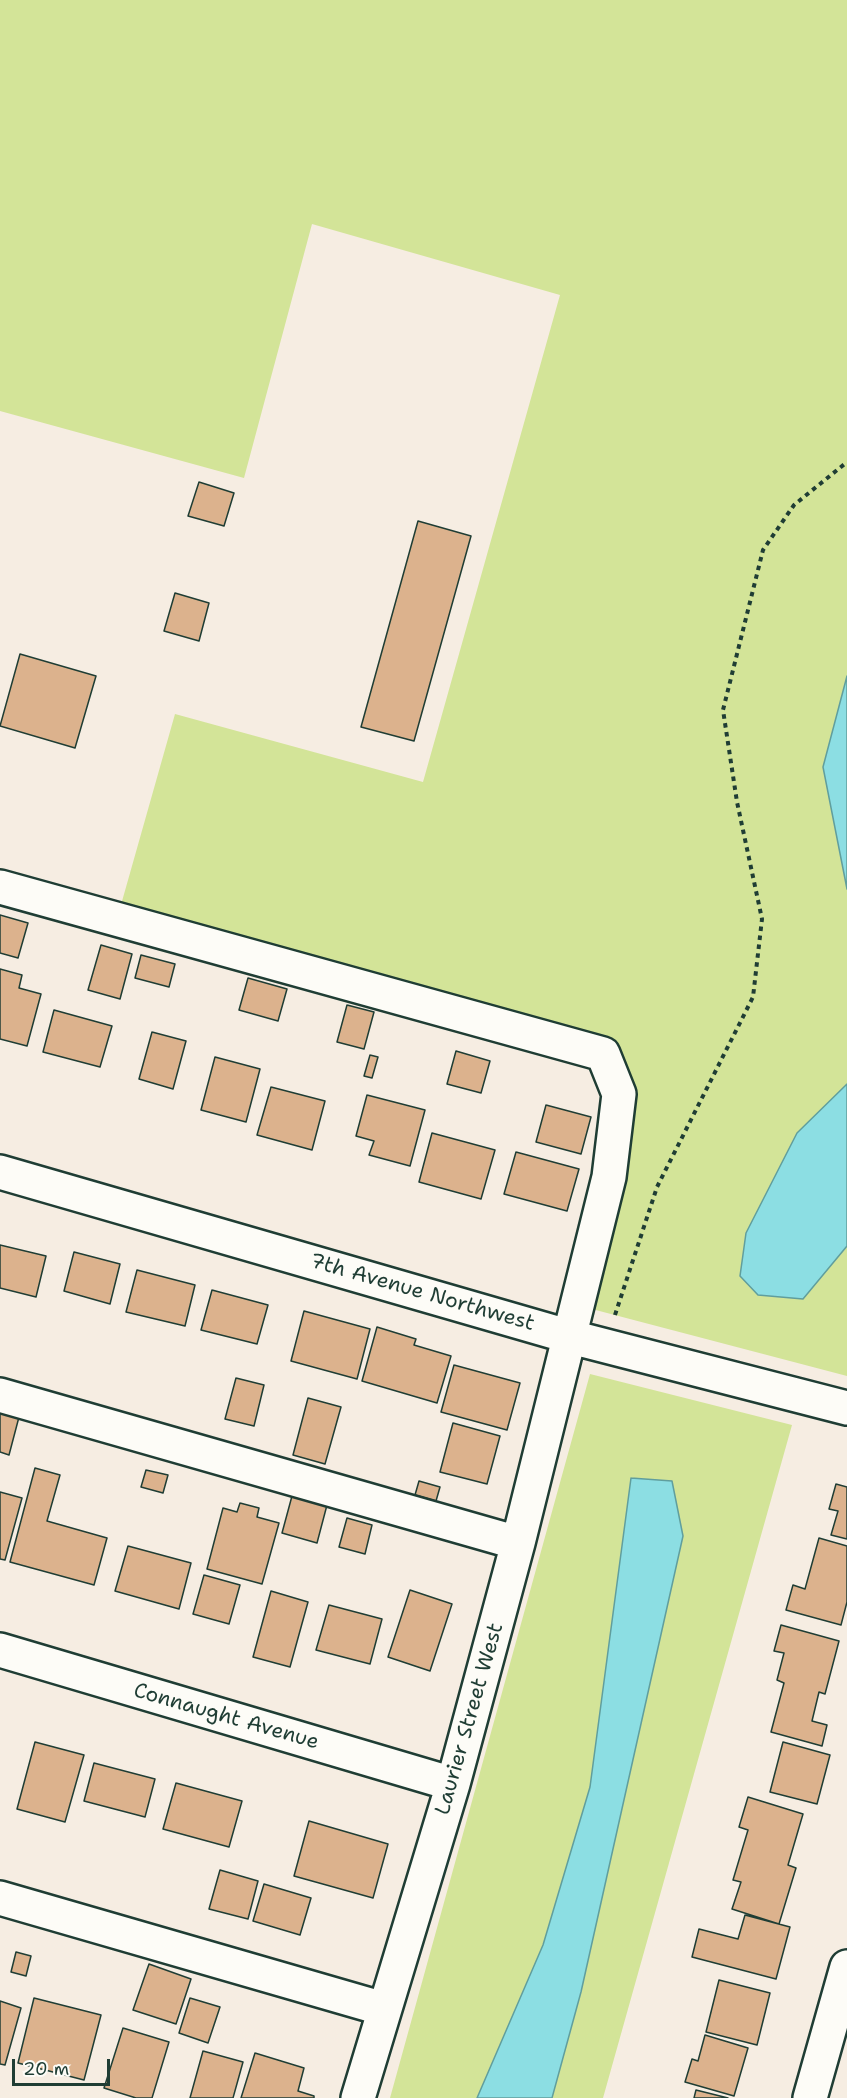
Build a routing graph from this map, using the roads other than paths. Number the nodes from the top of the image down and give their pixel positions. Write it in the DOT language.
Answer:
graph roads {
  1 [pos="0,887"];
  2 [pos="0,1172"];
  3 [pos="571,1336"];
  4 [pos="0,1395"];
  5 [pos="846,1407"];
  6 [pos="518,1543"];
  7 [pos="0,1650"];
  8 [pos="453,1784"];
  9 [pos="0,1898"];
  10 [pos="847,1967"];
  11 [pos="384,2009"];
  12 [pos="358,2098"];
  13 [pos="810,2098"];
  1 -- 3 [label="street, Laurier Street West"];
  2 -- 3 [label="street, 7th Avenue Northwest"];
  3 -- 5 [label="street, 7th Avenue Northwest"];
  3 -- 6 [label="street, Laurier Street West"];
  4 -- 6 [label="street"];
  6 -- 8 [label="street, Laurier Street West"];
  7 -- 8 [label="street, Connaught Avenue"];
  8 -- 11 [label="street, Laurier Street West"];
  9 -- 11 [label="street"];
  10 -- 13 [label="street"];
  11 -- 12 [label="street, Laurier Street West"];
}
